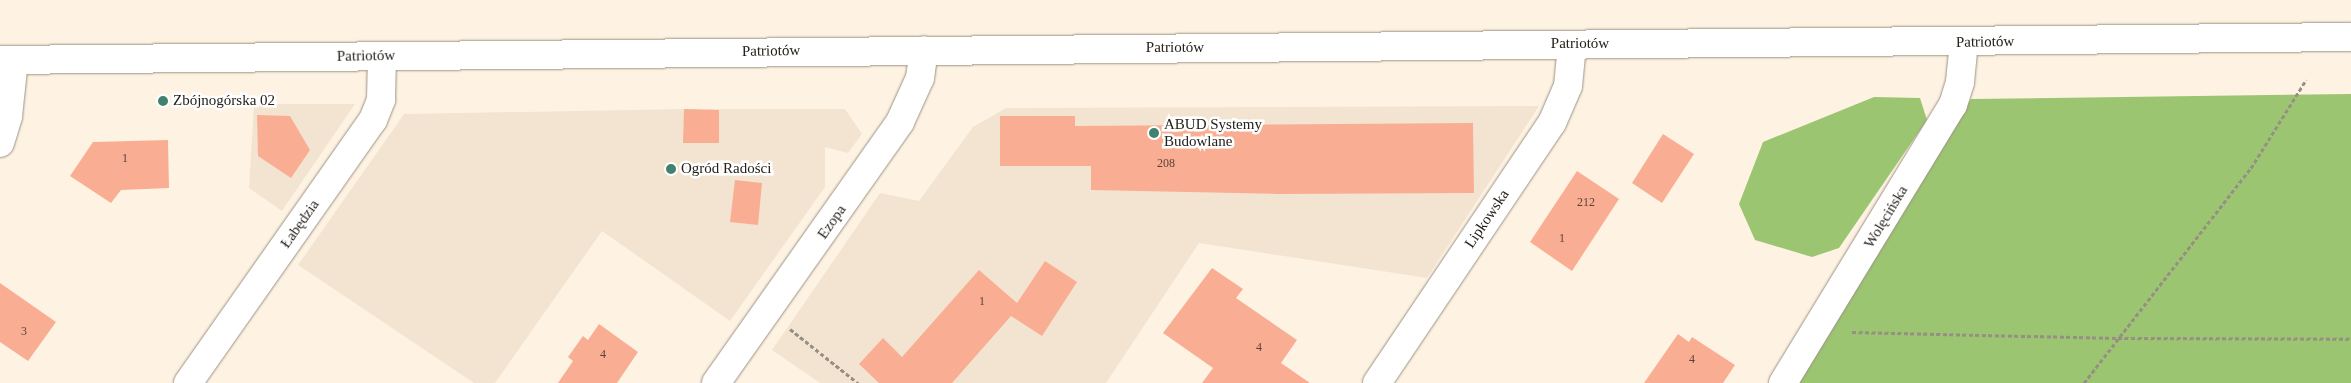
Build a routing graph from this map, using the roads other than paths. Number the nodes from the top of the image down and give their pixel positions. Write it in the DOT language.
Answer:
graph roads {
  1 [pos="2351,37"];
  2 [pos="1964,42"];
  3 [pos="1572,44"];
  4 [pos="924,50"];
  5 [pos="382,56"];
  6 [pos="7,60"];
  7 [pos="0,143"];
  8 [pos="188,383"];
  9 [pos="716,383"];
  10 [pos="1377,383"];
  11 [pos="1783,383"];
  1 -- 2 [label="main road, Patriotów"];
  2 -- 3 [label="main road, Patriotów"];
  2 -- 11 [label="main road, Wolęcińska"];
  3 -- 4 [label="main road, Patriotów"];
  3 -- 10 [label="main road, Lipkowska"];
  4 -- 5 [label="main road, Patriotów"];
  4 -- 9 [label="main road, Ezopa"];
  5 -- 6 [label="main road, Patriotów"];
  5 -- 8 [label="main road, Łabędzia"];
  6 -- 7 [label="main road"];
}
